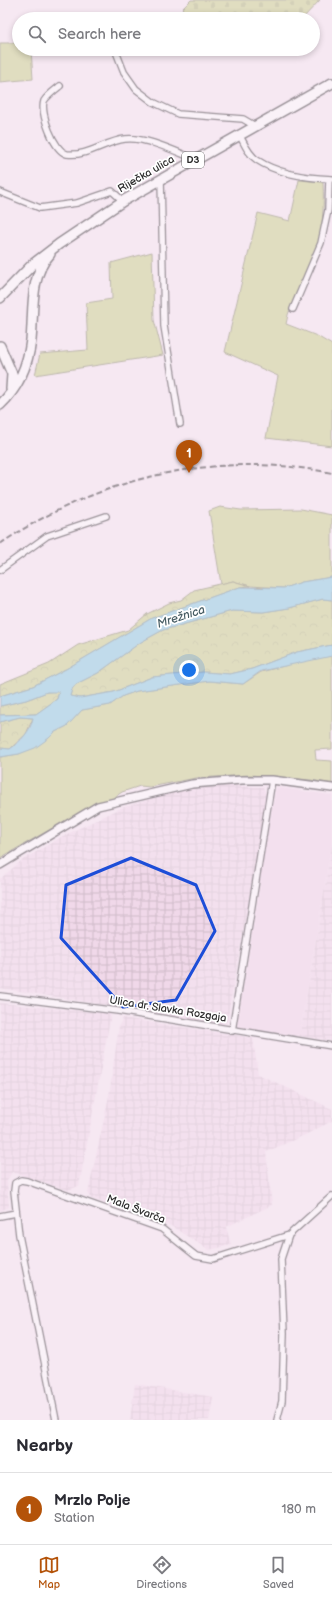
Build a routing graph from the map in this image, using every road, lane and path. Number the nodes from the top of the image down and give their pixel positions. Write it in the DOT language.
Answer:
graph roads {
  1 [pos="118,56"];
  2 [pos="332,83"];
  3 [pos="60,86"];
  4 [pos="255,126"];
  5 [pos="239,134"];
  6 [pos="196,159"];
  7 [pos="161,178"];
  8 [pos="330,179"];
  9 [pos="0,192"];
  10 [pos="123,201"];
  11 [pos="59,244"];
  12 [pos="0,298"];
  13 [pos="293,309"];
  14 [pos="0,346"];
  15 [pos="0,355"];
  16 [pos="8,362"];
  17 [pos="10,395"];
  18 [pos="0,405"];
  19 [pos="180,424"];
  20 [pos="106,516"];
  21 [pos="0,570"];
  22 [pos="272,780"];
  23 [pos="332,788"];
  24 [pos="0,864"];
  25 [pos="0,996"];
  26 [pos="232,1031"];
  27 [pos="332,1046"];
  28 [pos="332,1196"];
  29 [pos="16,1213"];
  30 [pos="0,1216"];
  31 [pos="289,1235"];
  32 [pos="56,1420"];
  33 [pos="277,1420"];
  1 -- 4 [label="street"];
  2 -- 4 [label="main road, Riječka ulica / D3"];
  3 -- 6 [label="street"];
  4 -- 5 [label="main road, Riječka ulica / D3"];
  5 -- 6 [label="main road, Riječka ulica / D3"];
  5 -- 8 [label="street"];
  6 -- 7 [label="main road, Riječka ulica / D3"];
  7 -- 10 [label="main road, Riječka ulica / D3"];
  7 -- 19 [label="street"];
  8 -- 13 [label="street"];
  9 -- 10 [label="street"];
  10 -- 11 [label="main road, Riječka ulica / D3"];
  11 -- 12 [label="main road, Riječka ulica / D3"];
  11 -- 17 [label="main road, Riječka ulica / D3"];
  14 -- 16 [label="main road"];
  15 -- 16 [label="street"];
  16 -- 17 [label="main road"];
  17 -- 18 [label="main road, Riječka ulica / D3"];
  20 -- 21 [label="street"];
  22 -- 23 [label="street"];
  22 -- 24 [label="street"];
  22 -- 26 [label="street"];
  25 -- 26 [label="street, Ulica dr. Slavka Rozgaja"];
  26 -- 27 [label="street, Ulica dr. Slavka Rozgaja"];
  28 -- 31 [label="street, Mala Švarča"];
  29 -- 30 [label="street"];
  29 -- 31 [label="street, Mala Švarča"];
  29 -- 32 [label="street"];
  31 -- 33 [label="street"];
}
